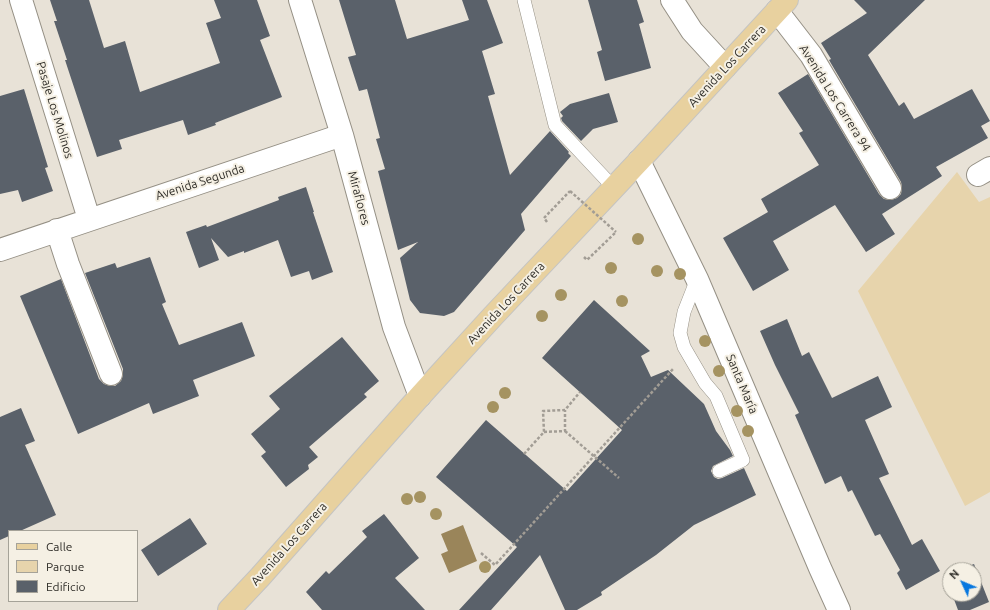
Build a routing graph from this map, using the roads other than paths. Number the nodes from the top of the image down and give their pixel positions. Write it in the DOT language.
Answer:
graph roads {
  1 [pos="21,0"];
  2 [pos="300,0"];
  3 [pos="524,0"];
  4 [pos="672,0"];
  5 [pos="782,6"];
  6 [pos="725,67"];
  7 [pos="342,135"];
  8 [pos="639,161"];
  9 [pos="614,188"];
  10 [pos="890,188"];
  11 [pos="89,219"];
  12 [pos="57,230"];
  13 [pos="0,250"];
  14 [pos="697,279"];
  15 [pos="111,374"];
  16 [pos="420,396"];
  17 [pos="719,471"];
  18 [pos="229,610"];
  19 [pos="839,610"];
  1 -- 11 [label="street, Pasaje Los Molinos"];
  2 -- 7 [label="street, Miraflores"];
  3 -- 9 [label="lane"];
  4 -- 6 [label="street"];
  5 -- 6 [label="main road, Avenida Los Carrera"];
  5 -- 10 [label="street, Avenida Los Carrera 94"];
  6 -- 8 [label="main road, Avenida Los Carrera"];
  7 -- 11 [label="street, Avenida Segunda"];
  7 -- 16 [label="street, Miraflores"];
  8 -- 9 [label="main road, Avenida Los Carrera"];
  8 -- 14 [label="street, Santa María"];
  9 -- 16 [label="main road, Avenida Los Carrera"];
  11 -- 12 [label="street, Avenida Segunda"];
  12 -- 13 [label="street, Avenida Segunda"];
  12 -- 15 [label="street"];
  14 -- 17 [label="lane"];
  14 -- 19 [label="street, Santa María"];
  16 -- 18 [label="main road, Avenida Los Carrera"];
}
